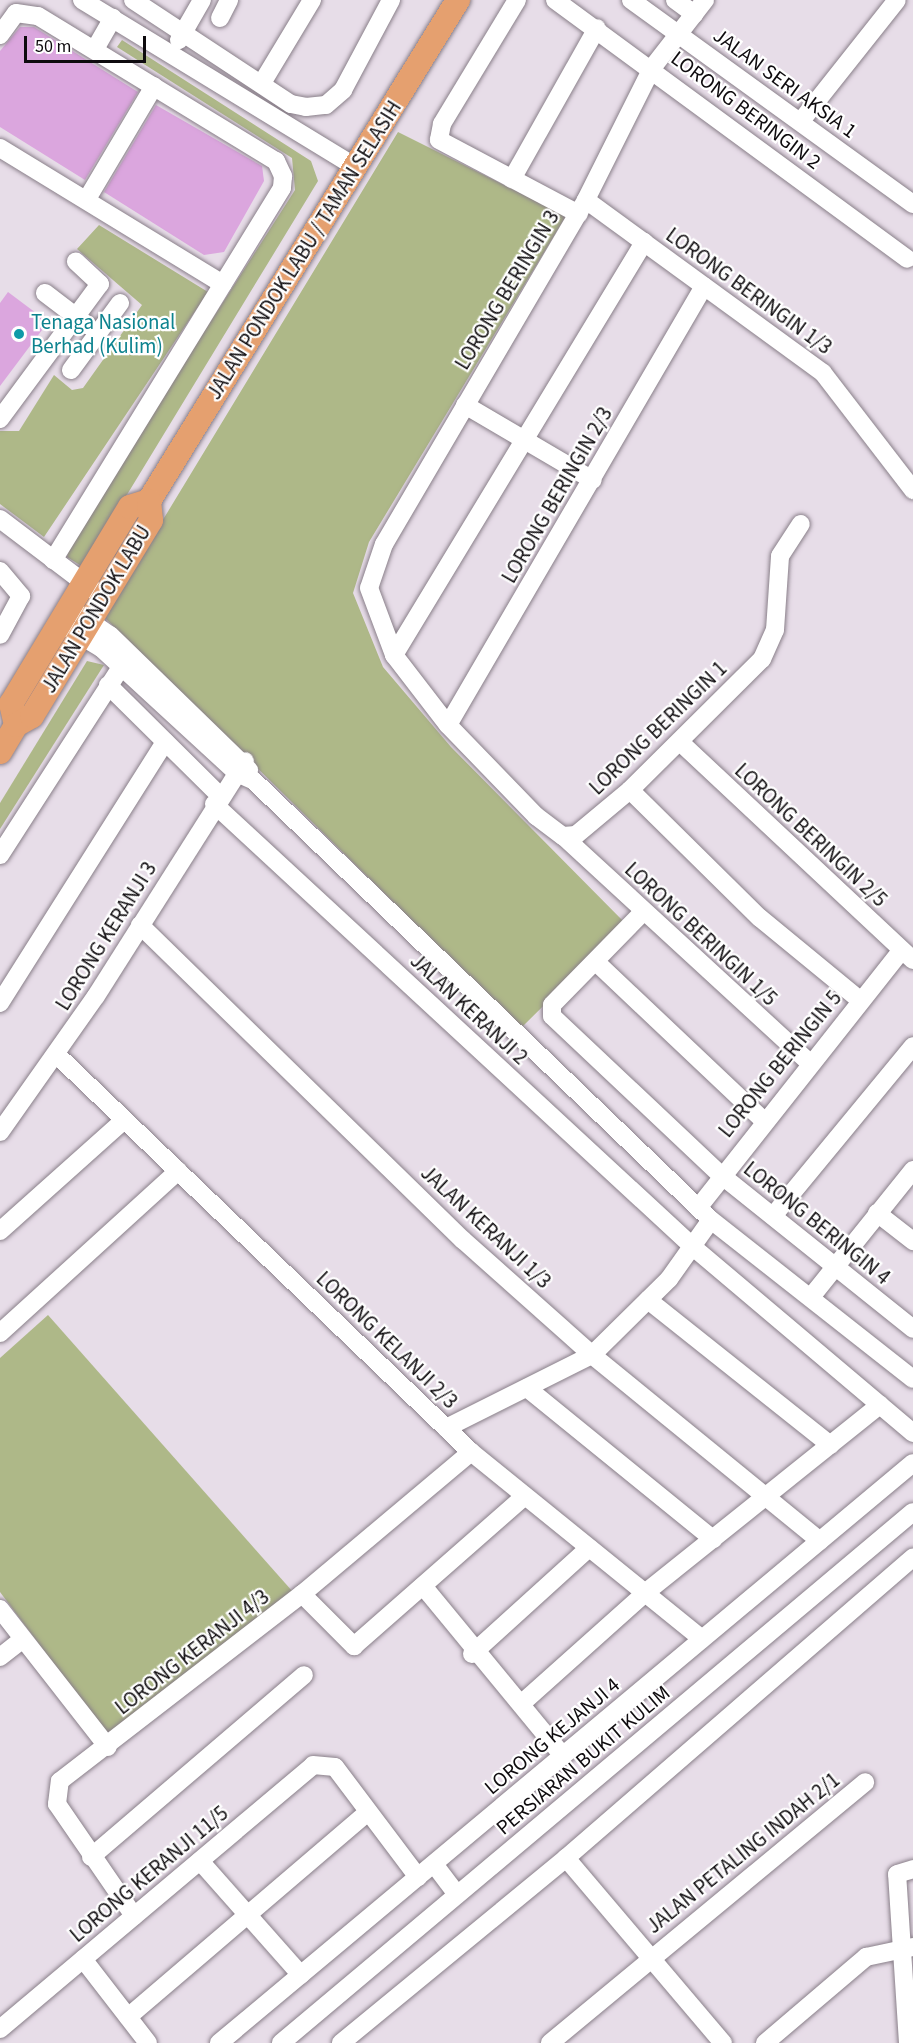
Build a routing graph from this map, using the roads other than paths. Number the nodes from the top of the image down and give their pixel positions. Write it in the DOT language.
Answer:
graph roads {
  1 [pos="82,0"];
  2 [pos="133,0"];
  3 [pos="202,0"];
  4 [pos="229,0"];
  5 [pos="312,0"];
  6 [pos="391,0"];
  7 [pos="458,0"];
  8 [pos="517,0"];
  9 [pos="555,0"];
  10 [pos="631,0"];
  11 [pos="675,0"];
  12 [pos="897,0"];
  13 [pos="700,7"];
  14 [pos="113,18"];
  15 [pos="220,18"];
  16 [pos="597,28"];
  17 [pos="184,32"];
  18 [pos="678,34"];
  19 [pos="0,35"];
  20 [pos="95,49"];
  21 [pos="172,52"];
  22 [pos="652,68"];
  23 [pos="262,83"];
  24 [pos="154,86"];
  25 [pos="801,121"];
  26 [pos="0,148"];
  27 [pos="356,167"];
  28 [pos="512,179"];
  29 [pos="87,199"];
  30 [pos="913,204"];
  31 [pos="582,207"];
  32 [pos="644,242"];
  33 [pos="907,259"];
  34 [pos="76,262"];
  35 [pos="223,284"];
  36 [pos="704,286"];
  37 [pos="45,293"];
  38 [pos="120,303"];
  39 [pos="77,317"];
  40 [pos="98,333"];
  41 [pos="71,370"];
  42 [pos="465,405"];
  43 [pos="0,419"];
  44 [pos="524,440"];
  45 [pos="593,480"];
  46 [pos="913,490"];
  47 [pos="149,501"];
  48 [pos="0,519"];
  49 [pos="801,524"];
  50 [pos="54,561"];
  51 [pos="373,568"];
  52 [pos="6,576"];
  53 [pos="83,585"];
  54 [pos="104,598"];
  55 [pos="65,615"];
  56 [pos="86,628"];
  57 [pos="0,635"];
  58 [pos="394,655"];
  59 [pos="121,667"];
  60 [pos="108,685"];
  61 [pos="16,724"];
  62 [pos="448,724"];
  63 [pos="165,742"];
  64 [pos="680,742"];
  65 [pos="0,752"];
  66 [pos="245,771"];
  67 [pos="630,790"];
  68 [pos="217,800"];
  69 [pos="563,836"];
  70 [pos="0,855"];
  71 [pos="644,912"];
  72 [pos="140,925"];
  73 [pos="907,955"];
  74 [pos="596,962"];
  75 [pos="860,1000"];
  76 [pos="0,1003"];
  77 [pos="913,1046"];
  78 [pos="57,1055"];
  79 [pos="810,1063"];
  80 [pos="124,1120"];
  81 [pos="764,1121"];
  82 [pos="0,1131"];
  83 [pos="913,1170"];
  84 [pos="178,1171"];
  85 [pos="721,1174"];
  86 [pos="877,1213"];
  87 [pos="704,1214"];
  88 [pos="773,1216"];
  89 [pos="0,1231"];
  90 [pos="913,1241"];
  91 [pos="693,1247"];
  92 [pos="834,1264"];
  93 [pos="811,1297"];
  94 [pos="648,1300"];
  95 [pos="913,1329"];
  96 [pos="1,1330"];
  97 [pos="592,1355"];
  98 [pos="913,1379"];
  99 [pos="527,1388"];
  100 [pos="880,1406"];
  101 [pos="446,1428"];
  102 [pos="913,1433"];
  103 [pos="830,1445"];
  104 [pos="471,1452"];
  105 [pos="913,1463"];
  106 [pos="525,1496"];
  107 [pos="765,1497"];
  108 [pos="913,1512"];
  109 [pos="713,1539"];
  110 [pos="820,1541"];
  111 [pos="589,1548"];
  112 [pos="913,1557"];
  113 [pos="423,1586"];
  114 [pos="645,1593"];
  115 [pos="302,1594"];
  116 [pos="0,1609"];
  117 [pos="23,1639"];
  118 [pos="702,1639"];
  119 [pos="474,1652"];
  120 [pos="0,1657"];
  121 [pos="304,1675"];
  122 [pos="521,1704"];
  123 [pos="108,1747"];
  124 [pos="563,1756"];
  125 [pos="865,1782"];
  126 [pos="368,1812"];
  127 [pos="91,1857"];
  128 [pos="566,1858"];
  129 [pos="200,1861"];
  130 [pos="434,1864"];
  131 [pos="913,1869"];
  132 [pos="418,1877"];
  133 [pos="457,1894"];
  134 [pos="247,1915"];
  135 [pos="134,1916"];
  136 [pos="908,1948"];
  137 [pos="83,1959"];
  138 [pos="650,1959"];
  139 [pos="301,1975"];
  140 [pos="128,2017"];
  141 [pos="0,2029"];
  142 [pos="148,2043"];
  143 [pos="219,2043"];
  144 [pos="282,2043"];
  145 [pos="341,2043"];
  146 [pos="550,2043"];
  147 [pos="723,2043"];
  148 [pos="765,2043"];
  149 [pos="908,2043"];
  1 -- 14 [label="street"];
  2 -- 17 [label="street"];
  3 -- 17 [label="street"];
  4 -- 15 [label="street"];
  5 -- 23 [label="street"];
  6 -- 23 [label="street"];
  7 -- 27 [label="main road, JALAN PONDOK LABU / TAMAN SELASIH"];
  8 -- 28 [label="street"];
  9 -- 16 [label="street, LORONG BERINGIN 2"];
  10 -- 18 [label="street, JALAN SERI AKSIA 1"];
  11 -- 13 [label="street"];
  12 -- 25 [label="street"];
  13 -- 18 [label="street, LORONG BERINGIN 3"];
  14 -- 20 [label="street"];
  14 -- 21 [label="street"];
  16 -- 22 [label="street, LORONG BERINGIN 2"];
  16 -- 28 [label="street"];
  17 -- 21 [label="street"];
  17 -- 23 [label="street"];
  18 -- 22 [label="street, LORONG BERINGIN 3"];
  18 -- 25 [label="street, JALAN SERI AKSIA 1"];
  19 -- 20 [label="street"];
  20 -- 24 [label="street"];
  21 -- 27 [label="street"];
  22 -- 31 [label="street, LORONG BERINGIN 3"];
  22 -- 33 [label="street, LORONG BERINGIN 2"];
  24 -- 29 [label="street"];
  24 -- 35 [label="street"];
  25 -- 30 [label="street, JALAN SERI AKSIA 1"];
  26 -- 29 [label="street"];
  27 -- 47 [label="main road, JALAN PONDOK LABU / TAMAN SELASIH"];
  28 -- 31 [label="street"];
  29 -- 35 [label="street"];
  31 -- 32 [label="street, LORONG BERINGIN 1/3"];
  31 -- 42 [label="street, LORONG BERINGIN 3"];
  32 -- 36 [label="street, LORONG BERINGIN 1/3"];
  32 -- 44 [label="street"];
  34 -- 39 [label="street"];
  35 -- 50 [label="street"];
  36 -- 45 [label="street, LORONG BERINGIN 2/3"];
  36 -- 46 [label="street, LORONG BERINGIN 1/3"];
  37 -- 39 [label="street"];
  38 -- 40 [label="street"];
  39 -- 40 [label="street"];
  39 -- 43 [label="street"];
  40 -- 41 [label="street"];
  42 -- 44 [label="street"];
  42 -- 51 [label="street, LORONG BERINGIN 3"];
  44 -- 45 [label="street"];
  44 -- 58 [label="street"];
  45 -- 62 [label="street, LORONG BERINGIN 2/3"];
  47 -- 53 [label="main road, JALAN PONDOK LABU"];
  47 -- 54 [label="main road, JALAN PONDOK LABU"];
  48 -- 50 [label="street"];
  49 -- 64 [label="street, LORONG BERINGIN 1"];
  50 -- 53 [label="street"];
  51 -- 58 [label="street, LORONG BERINGIN 1/5"];
  52 -- 57 [label="street"];
  53 -- 54 [label="street"];
  53 -- 55 [label="main road, JALAN PONDOK LABU"];
  54 -- 56 [label="main road, JALAN PONDOK LABU"];
  55 -- 56 [label="street"];
  55 -- 61 [label="main road, JALAN PONDOK LABU"];
  56 -- 59 [label="street"];
  56 -- 61 [label="main road, JALAN PONDOK LABU"];
  56 -- 66 [label="street"];
  58 -- 62 [label="street, LORONG BERINGIN 1/5"];
  59 -- 60 [label="street"];
  59 -- 66 [label="street"];
  60 -- 63 [label="street, JALAN KERANJI 2"];
  60 -- 70 [label="street"];
  61 -- 65 [label="main road, JALAN PONDOK LABU"];
  62 -- 69 [label="street, LORONG BERINGIN 1/5"];
  63 -- 68 [label="street, JALAN KERANJI 2"];
  63 -- 76 [label="street"];
  64 -- 67 [label="street, LORONG BERINGIN 1"];
  64 -- 73 [label="street, LORONG BERINGIN 2/5"];
  66 -- 68 [label="street, LORONG KERANJI 3"];
  66 -- 87 [label="street"];
  67 -- 69 [label="street, LORONG BERINGIN 1"];
  67 -- 75 [label="street"];
  68 -- 72 [label="street, LORONG KERANJI 3"];
  68 -- 91 [label="street, JALAN KERANJI 2"];
  69 -- 71 [label="street, LORONG BERINGIN 1/5"];
  71 -- 74 [label="street, LORONG BERINGIN 4"];
  71 -- 79 [label="street, LORONG BERINGIN 1/5"];
  72 -- 78 [label="street, LORONG KERANJI 3"];
  72 -- 97 [label="street, JALAN KERANJI 1/3"];
  73 -- 75 [label="street, LORONG BERINGIN 5"];
  74 -- 81 [label="street"];
  74 -- 85 [label="street, LORONG BERINGIN 4"];
  75 -- 79 [label="street, LORONG BERINGIN 5"];
  77 -- 88 [label="street"];
  78 -- 80 [label="street, LORONG KELANJI 2/3"];
  78 -- 82 [label="street, LORONG KERANJI 3"];
  79 -- 81 [label="street, LORONG BERINGIN 5"];
  80 -- 84 [label="street, LORONG KELANJI 2/3"];
  80 -- 89 [label="street"];
  81 -- 85 [label="street, LORONG BERINGIN 5"];
  83 -- 86 [label="street"];
  84 -- 96 [label="street"];
  84 -- 101 [label="street, LORONG KELANJI 2/3"];
  85 -- 87 [label="street, LORONG BERINGIN 5"];
  85 -- 88 [label="street, LORONG BERINGIN 4"];
  86 -- 90 [label="street"];
  86 -- 92 [label="street"];
  87 -- 91 [label="street, LORONG BERINGIN 5"];
  87 -- 93 [label="street"];
  88 -- 92 [label="street, LORONG BERINGIN 4"];
  91 -- 94 [label="street, LORONG BERINGIN 5"];
  91 -- 100 [label="street, JALAN KERANJI 2"];
  92 -- 93 [label="street"];
  92 -- 95 [label="street, LORONG BERINGIN 4"];
  93 -- 98 [label="street"];
  94 -- 97 [label="street, LORONG BERINGIN 5"];
  94 -- 103 [label="street"];
  97 -- 99 [label="street, LORONG BERINGIN 5"];
  97 -- 107 [label="street, JALAN KERANJI 1/3"];
  99 -- 101 [label="street, LORONG BERINGIN 5"];
  99 -- 109 [label="street"];
  100 -- 102 [label="street, JALAN KERANJI 2"];
  100 -- 103 [label="street"];
  101 -- 104 [label="street, LORONG KELANJI 2/3"];
  103 -- 107 [label="street"];
  104 -- 106 [label="street, LORONG KELANJI 2/3"];
  104 -- 115 [label="street, LORONG KERANJI 4/3"];
  105 -- 110 [label="street, LORONG KEJANJI 4"];
  106 -- 111 [label="street, LORONG KELANJI 2/3"];
  106 -- 113 [label="street"];
  107 -- 109 [label="street"];
  107 -- 110 [label="street, JALAN KERANJI 1/3"];
  108 -- 133 [label="street, PERSIARAN BUKIT KULIM"];
  109 -- 114 [label="street"];
  110 -- 118 [label="street, LORONG KEJANJI 4"];
  111 -- 114 [label="street, LORONG KELANJI 2/3"];
  111 -- 119 [label="street"];
  112 -- 128 [label="street"];
  113 -- 115 [label="street"];
  113 -- 119 [label="street"];
  114 -- 118 [label="street, LORONG KELANJI 2/3"];
  114 -- 122 [label="street"];
  115 -- 123 [label="street, LORONG KERANJI 4/3"];
  116 -- 117 [label="street"];
  117 -- 120 [label="street"];
  117 -- 123 [label="street"];
  118 -- 124 [label="street, LORONG KEJANJI 4"];
  119 -- 122 [label="street"];
  121 -- 127 [label="street"];
  122 -- 124 [label="street"];
  123 -- 127 [label="street, LORONG KERANJI 4/3"];
  124 -- 130 [label="street, LORONG KEJANJI 4"];
  125 -- 138 [label="street, JALAN PETALING INDAH 2/1"];
  126 -- 129 [label="street, LORONG KERANJI 11/5"];
  126 -- 132 [label="street"];
  126 -- 134 [label="street"];
  127 -- 135 [label="street, LORONG KERANJI 4/3"];
  128 -- 138 [label="street, JALAN PETALING INDAH 2/1"];
  128 -- 145 [label="street"];
  129 -- 134 [label="street"];
  129 -- 135 [label="street, LORONG KERANJI 11/5"];
  130 -- 132 [label="street, LORONG KEJANJI 4"];
  130 -- 133 [label="street"];
  131 -- 136 [label="street"];
  132 -- 139 [label="street, LORONG KEJANJI 4"];
  133 -- 144 [label="street, PERSIARAN BUKIT KULIM"];
  134 -- 139 [label="street"];
  134 -- 140 [label="street"];
  135 -- 137 [label="street, LORONG KERANJI 11/5"];
  136 -- 148 [label="street"];
  136 -- 149 [label="street"];
  137 -- 140 [label="street"];
  137 -- 141 [label="street, LORONG KERANJI 11/5"];
  138 -- 146 [label="street"];
  138 -- 147 [label="street, JALAN PETALING INDAH 2/1"];
  139 -- 143 [label="street, LORONG KEJANJI 4"];
  140 -- 142 [label="street"];
}
